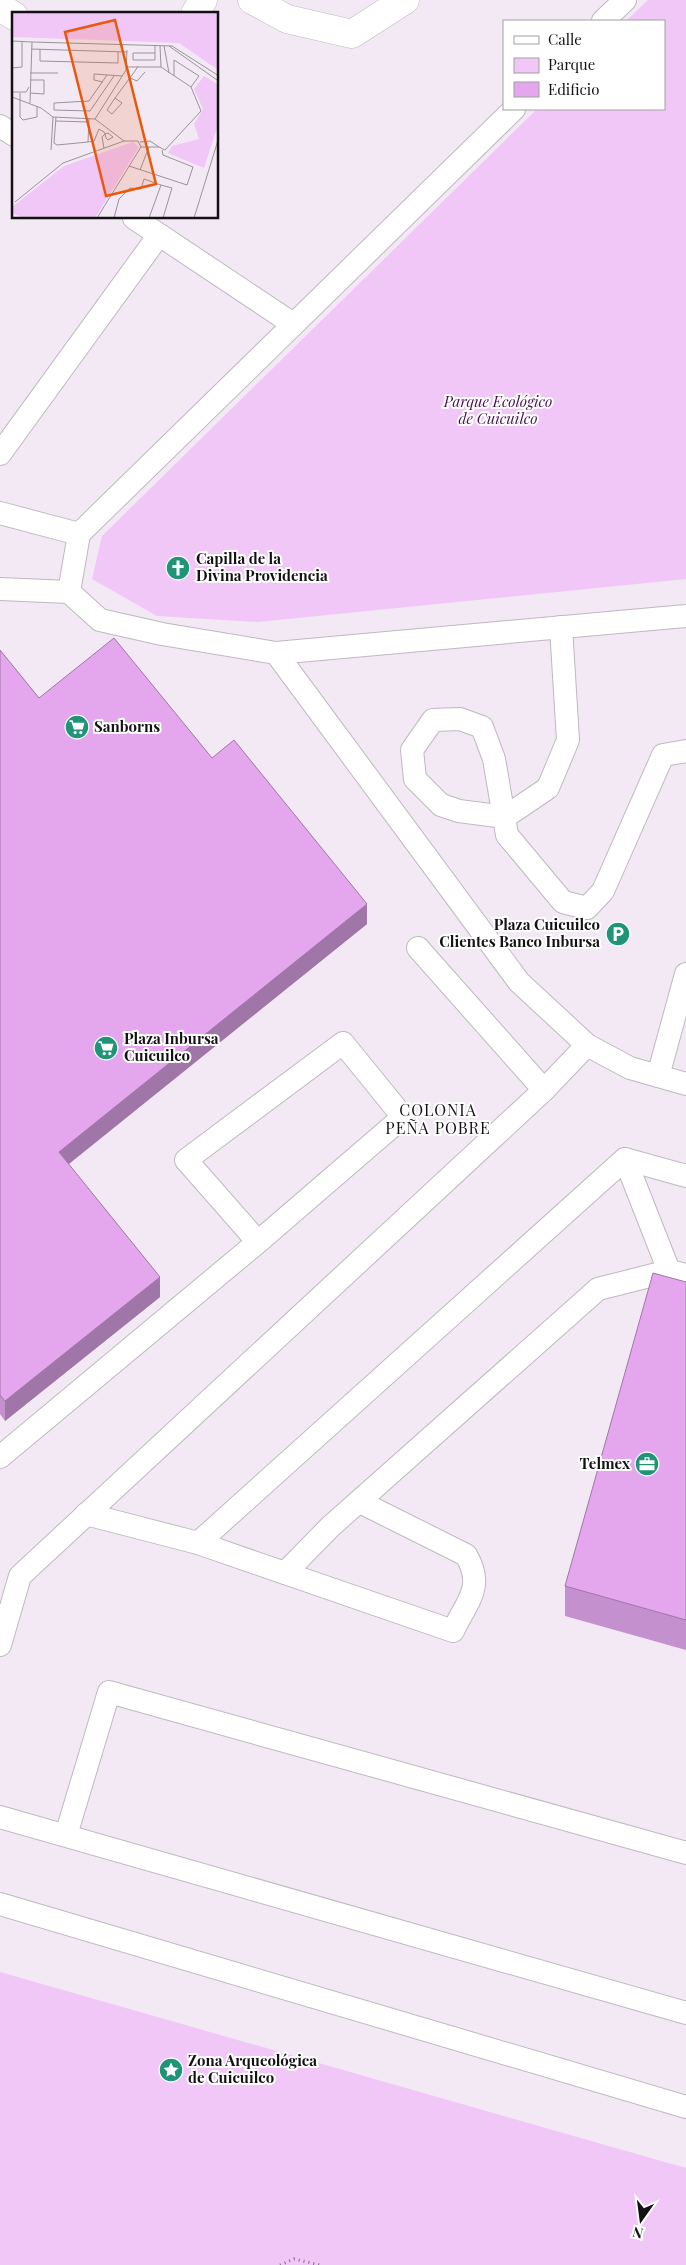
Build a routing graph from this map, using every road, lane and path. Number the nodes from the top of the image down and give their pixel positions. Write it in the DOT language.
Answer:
graph roads {
  1 [pos="204,0"];
  2 [pos="252,0"];
  3 [pos="405,0"];
  4 [pos="624,0"];
  5 [pos="0,7"];
  6 [pos="196,12"];
  7 [pos="12,15"];
  8 [pos="604,20"];
  9 [pos="513,110"];
  10 [pos="0,126"];
  11 [pos="12,135"];
  12 [pos="135,219"];
  13 [pos="159,235"];
  14 [pos="293,324"];
  15 [pos="0,454"];
  16 [pos="0,513"];
  17 [pos="79,534"];
  18 [pos="0,590"];
  19 [pos="69,592"];
  20 [pos="686,616"];
  21 [pos="561,627"];
  22 [pos="276,653"];
  23 [pos="686,751"];
  24 [pos="505,817"];
  25 [pos="418,948"];
  26 [pos="686,974"];
  27 [pos="680,1021"];
  28 [pos="587,1045"];
  29 [pos="658,1076"];
  30 [pos="686,1084"];
  31 [pos="544,1090"];
  32 [pos="625,1159"];
  33 [pos="686,1176"];
  34 [pos="258,1242"];
  35 [pos="678,1273"];
  36 [pos="0,1457"];
  37 [pos="360,1502"];
  38 [pos="86,1514"];
  39 [pos="198,1543"];
  40 [pos="285,1573"];
  41 [pos="4,1617"];
  42 [pos="0,1645"];
  43 [pos="0,1817"];
  44 [pos="66,1836"];
  45 [pos="686,1853"];
  46 [pos="0,1904"];
  47 [pos="686,2014"];
  48 [pos="686,2107"];
  49 [pos="280,2265"];
  50 [pos="320,2265"];
  1 -- 6 [label="street"];
  2 -- 3 [label="street"];
  4 -- 8 [label="lane"];
  5 -- 7 [label="street"];
  9 -- 14 [label="lane"];
  10 -- 11 [label="lane"];
  12 -- 13 [label="lane"];
  13 -- 14 [label="lane"];
  13 -- 15 [label="lane"];
  14 -- 17 [label="lane"];
  16 -- 17 [label="lane"];
  17 -- 19 [label="lane"];
  18 -- 19 [label="lane"];
  19 -- 22 [label="lane"];
  20 -- 21 [label="lane"];
  21 -- 22 [label="lane"];
  21 -- 24 [label="lane"];
  22 -- 28 [label="lane"];
  23 -- 24 [label="lane"];
  24 -- 24 [label="lane"];
  25 -- 31 [label="lane"];
  26 -- 27 [label="lane"];
  27 -- 29 [label="lane"];
  28 -- 29 [label="lane"];
  28 -- 31 [label="lane"];
  29 -- 30 [label="lane"];
  31 -- 38 [label="lane"];
  32 -- 33 [label="lane"];
  32 -- 35 [label="lane"];
  32 -- 39 [label="lane"];
  34 -- 34 [label="lane"];
  34 -- 36 [label="lane"];
  35 -- 37 [label="lane"];
  37 -- 40 [label="lane"];
  37 -- 40 [label="lane"];
  38 -- 39 [label="lane"];
  38 -- 41 [label="lane"];
  39 -- 40 [label="lane"];
  41 -- 42 [label="lane"];
  43 -- 44 [label="lane"];
  44 -- 45 [label="lane"];
  44 -- 47 [label="lane"];
  46 -- 48 [label="lane"];
  49 -- 50 [label="path"];
}
